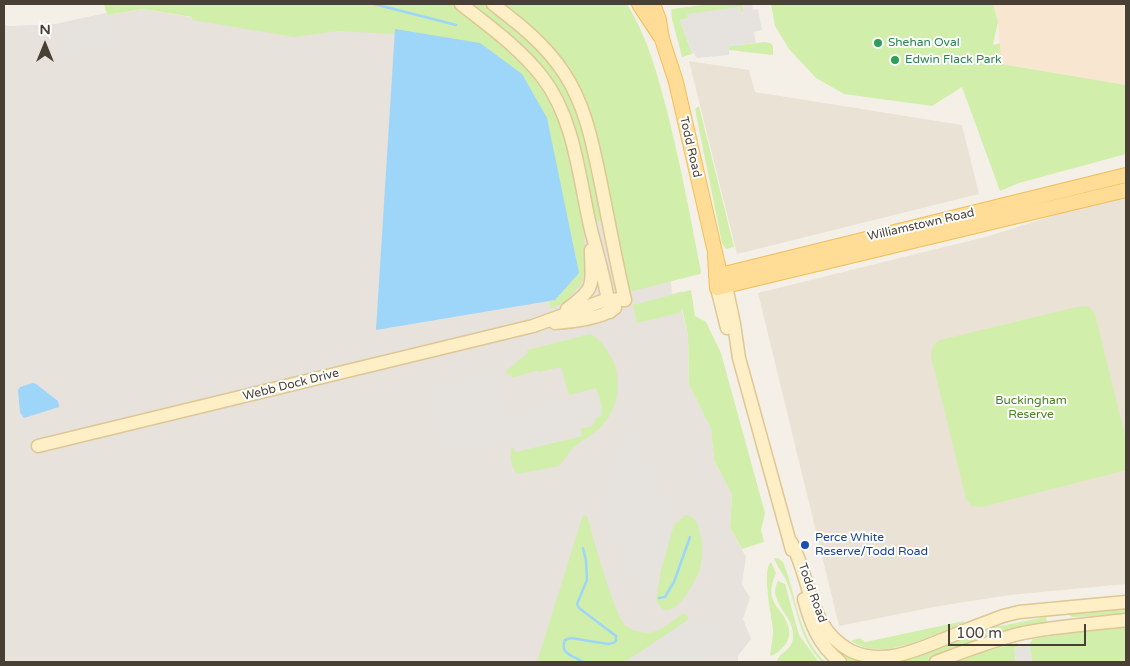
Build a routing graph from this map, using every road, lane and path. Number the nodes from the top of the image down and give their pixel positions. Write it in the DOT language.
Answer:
graph roads {
  1 [pos="461,4"];
  2 [pos="493,4"];
  3 [pos="639,4"];
  4 [pos="653,4"];
  5 [pos="662,39"];
  6 [pos="1126,175"];
  7 [pos="1126,190"];
  8 [pos="592,232"];
  9 [pos="720,281"];
  10 [pos="609,305"];
  11 [pos="549,321"];
  12 [pos="38,446"];
  13 [pos="791,542"];
  14 [pos="1126,602"];
  15 [pos="1058,608"];
  16 [pos="1126,620"];
  17 [pos="1062,626"];
  18 [pos="840,662"];
  19 [pos="936,662"];
  1 -- 8 [label="street"];
  2 -- 10 [label="street, Webb Dock Drive"];
  3 -- 5 [label="main road, Todd Road"];
  4 -- 5 [label="main road, Todd Road"];
  5 -- 9 [label="main road, Todd Road"];
  6 -- 9 [label="main road, Williamstown Road"];
  7 -- 9 [label="main road, Williamstown Road"];
  8 -- 10 [label="street"];
  8 -- 11 [label="street"];
  9 -- 13 [label="street, Todd Road"];
  10 -- 11 [label="street, Webb Dock Drive"];
  11 -- 12 [label="street, Webb Dock Drive"];
  13 -- 15 [label="street, Todd Road"];
  13 -- 18 [label="street, Todd Road"];
  14 -- 15 [label="street"];
  15 -- 17 [label="street"];
  16 -- 17 [label="street"];
  17 -- 19 [label="street"];
}
